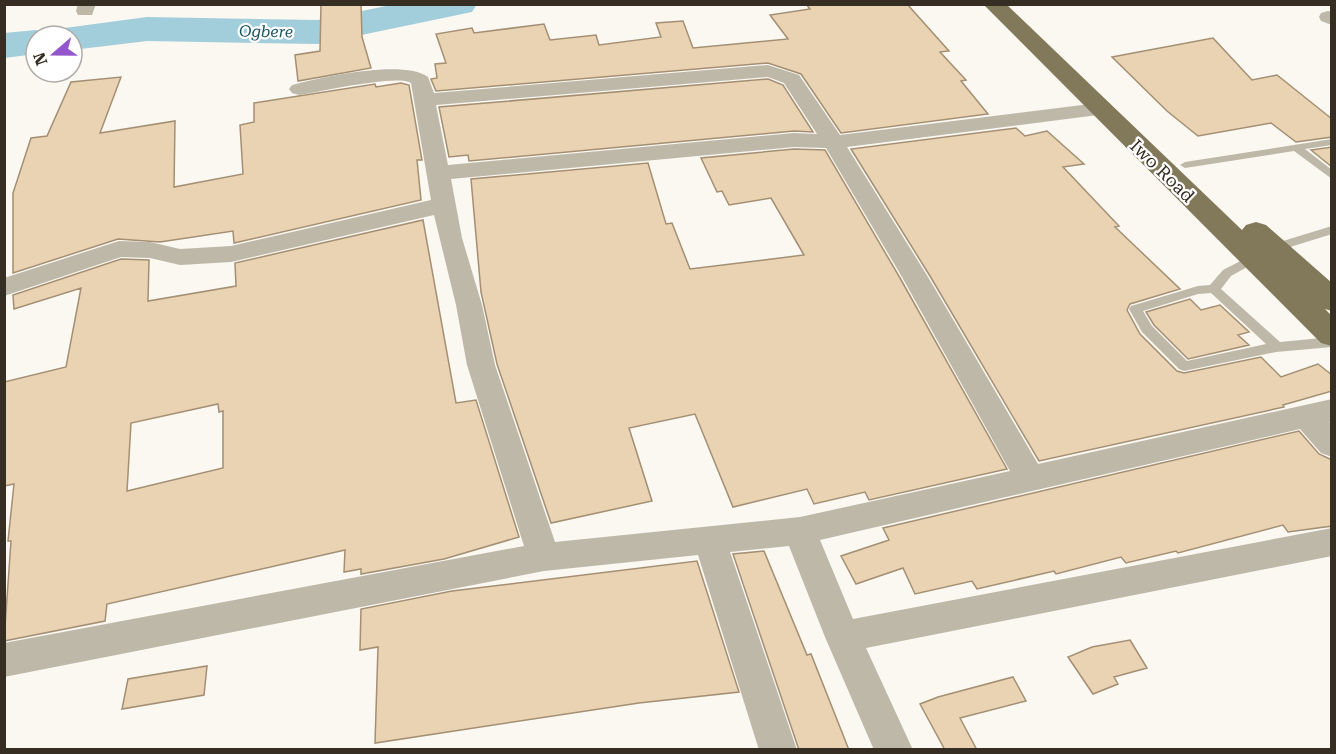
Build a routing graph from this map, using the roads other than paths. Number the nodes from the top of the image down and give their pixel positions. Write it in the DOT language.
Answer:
graph roads {
  1 [pos="993,4"];
  2 [pos="1014,4"];
  3 [pos="299,89"];
  4 [pos="425,100"];
  5 [pos="1098,109"];
  6 [pos="835,142"];
  7 [pos="1332,142"];
  8 [pos="1298,149"];
  9 [pos="1185,165"];
  10 [pos="437,173"];
  11 [pos="1332,176"];
  12 [pos="443,205"];
  13 [pos="1332,230"];
  14 [pos="1263,253"];
  15 [pos="4,287"];
  16 [pos="1214,289"];
  17 [pos="1332,301"];
  18 [pos="1332,335"];
  19 [pos="1332,342"];
  20 [pos="1277,347"];
  21 [pos="1319,414"];
  22 [pos="1332,446"];
  23 [pos="1031,480"];
  24 [pos="800,531"];
  25 [pos="710,542"];
  26 [pos="1332,542"];
  27 [pos="544,557"];
  28 [pos="843,637"];
  29 [pos="4,660"];
  30 [pos="778,750"];
  31 [pos="894,750"];
  1 -- 5 [label="highway, Iwo Road"];
  2 -- 9 [label="highway, Iwo Road"];
  3 -- 4 [label="street"];
  4 -- 6 [label="street"];
  4 -- 10 [label="street"];
  5 -- 6 [label="street"];
  5 -- 14 [label="highway, Iwo Road"];
  6 -- 10 [label="street"];
  6 -- 23 [label="street"];
  7 -- 8 [label="lane"];
  8 -- 9 [label="lane"];
  8 -- 11 [label="lane"];
  9 -- 14 [label="highway, Iwo Road"];
  10 -- 12 [label="street"];
  12 -- 15 [label="street"];
  12 -- 27 [label="street"];
  13 -- 14 [label="lane"];
  14 -- 16 [label="lane"];
  14 -- 17 [label="highway, Iwo Road"];
  14 -- 18 [label="highway, Iwo Road"];
  16 -- 20 [label="lane"];
  16 -- 20 [label="lane"];
  19 -- 20 [label="lane"];
  21 -- 22 [label="street"];
  21 -- 23 [label="street"];
  23 -- 24 [label="street"];
  24 -- 25 [label="street"];
  24 -- 28 [label="street"];
  25 -- 27 [label="street"];
  25 -- 30 [label="street"];
  26 -- 28 [label="street"];
  27 -- 29 [label="street"];
  28 -- 31 [label="street"];
}
